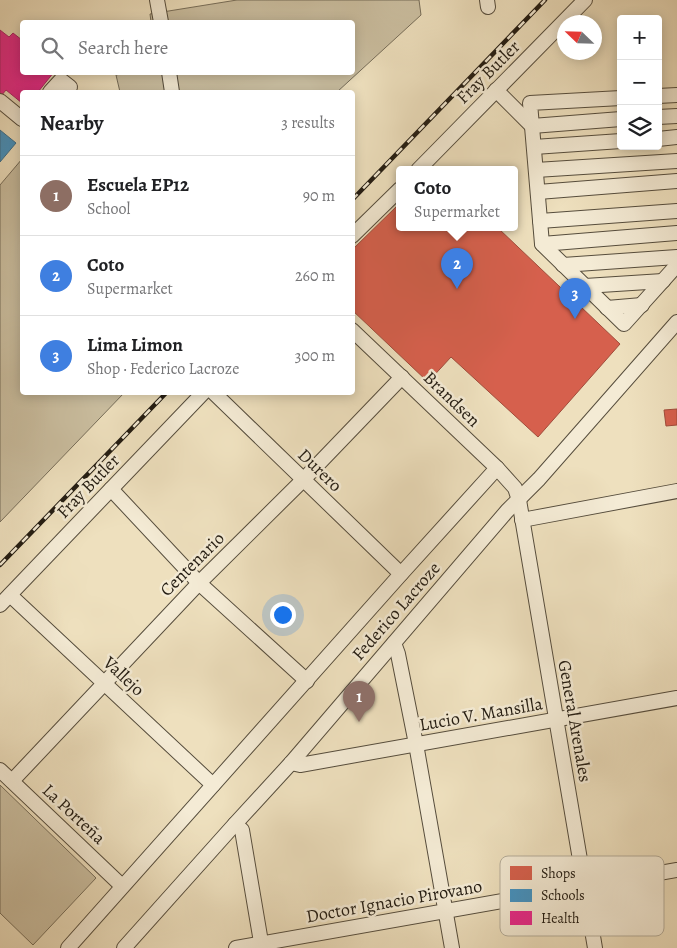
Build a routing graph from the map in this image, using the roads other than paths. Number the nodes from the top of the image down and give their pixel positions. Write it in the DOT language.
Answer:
graph roads {
  1 [pos="157,0"];
  2 [pos="585,0"];
  3 [pos="161,20"];
  4 [pos="169,75"];
  5 [pos="52,90"];
  6 [pos="67,90"];
  7 [pos="172,90"];
  8 [pos="496,90"];
  9 [pos="677,95"];
  10 [pos="662,96"];
  11 [pos="617,98"];
  12 [pos="0,101"];
  13 [pos="677,116"];
  14 [pos="20,117"];
  15 [pos="662,117"];
  16 [pos="617,119"];
  17 [pos="532,126"];
  18 [pos="677,137"];
  19 [pos="662,139"];
  20 [pos="617,141"];
  21 [pos="534,147"];
  22 [pos="677,161"];
  23 [pos="422,166"];
  24 [pos="536,170"];
  25 [pos="677,180"];
  26 [pos="538,192"];
  27 [pos="396,193"];
  28 [pos="677,211"];
  29 [pos="540,221"];
  30 [pos="355,233"];
  31 [pos="677,233"];
  32 [pos="542,244"];
  33 [pos="677,256"];
  34 [pos="563,265"];
  35 [pos="677,265"];
  36 [pos="663,280"];
  37 [pos="585,286"];
  38 [pos="677,322"];
  39 [pos="355,333"];
  40 [pos="402,377"];
  41 [pos="201,395"];
  42 [pos="216,395"];
  43 [pos="497,468"];
  44 [pos="303,480"];
  45 [pos="111,489"];
  46 [pos="677,491"];
  47 [pos="519,500"];
  48 [pos="522,520"];
  49 [pos="401,574"];
  50 [pos="199,582"];
  51 [pos="5,600"];
  52 [pos="394,643"];
  53 [pos="307,680"];
  54 [pos="104,683"];
  55 [pos="677,698"];
  56 [pos="556,720"];
  57 [pos="416,744"];
  58 [pos="291,763"];
  59 [pos="0,770"];
  60 [pos="12,782"];
  61 [pos="213,785"];
  62 [pos="234,824"];
  63 [pos="579,856"];
  64 [pos="677,870"];
  65 [pos="664,873"];
  66 [pos="122,886"];
  67 [pos="500,903"];
  68 [pos="445,912"];
  69 [pos="261,946"];
  70 [pos="68,948"];
  71 [pos="124,948"];
  72 [pos="236,948"];
  73 [pos="452,948"];
  1 -- 3 [label="street"];
  2 -- 8 [label="street, Fray Butler"];
  4 -- 7 [label="street"];
  5 -- 6 [label="street"];
  8 -- 17 [label="street"];
  8 -- 23 [label="street, Fray Butler"];
  9 -- 10 [label="street"];
  11 -- 17 [label="street"];
  12 -- 14 [label="street"];
  13 -- 15 [label="street"];
  16 -- 17 [label="street"];
  17 -- 21 [label="street"];
  18 -- 19 [label="street"];
  20 -- 21 [label="street"];
  21 -- 24 [label="street"];
  22 -- 24 [label="street"];
  24 -- 26 [label="street"];
  25 -- 26 [label="street"];
  26 -- 29 [label="street"];
  27 -- 30 [label="street"];
  28 -- 29 [label="street"];
  29 -- 32 [label="street"];
  31 -- 32 [label="street"];
  32 -- 34 [label="street"];
  33 -- 34 [label="street"];
  34 -- 37 [label="street"];
  35 -- 36 [label="street"];
  36 -- 37 [label="street"];
  36 -- 37 [label="street"];
  38 -- 47 [label="street, Federico Lacroze"];
  39 -- 40 [label="street, Brandsen"];
  40 -- 43 [label="street, Brandsen"];
  40 -- 44 [label="street, Centenario"];
  41 -- 45 [label="street, Fray Butler"];
  42 -- 44 [label="street, Durero"];
  43 -- 47 [label="street, Brandsen"];
  43 -- 49 [label="street, Federico Lacroze"];
  44 -- 49 [label="street, Durero"];
  44 -- 50 [label="street, Centenario"];
  45 -- 50 [label="street"];
  45 -- 51 [label="street, Fray Butler"];
  46 -- 48 [label="street"];
  47 -- 48 [label="street, General Arenales"];
  47 -- 52 [label="street, Federico Lacroze"];
  48 -- 56 [label="street, General Arenales"];
  49 -- 53 [label="street, Federico Lacroze"];
  50 -- 53 [label="street"];
  50 -- 54 [label="street, Centenario"];
  51 -- 54 [label="street, Vallejo"];
  52 -- 57 [label="street"];
  52 -- 58 [label="street, Federico Lacroze"];
  53 -- 61 [label="street, Federico Lacroze"];
  54 -- 60 [label="street, Centenario"];
  54 -- 61 [label="street, Vallejo"];
  55 -- 56 [label="street, Lucio V. Mansilla"];
  56 -- 57 [label="street, Lucio V. Mansilla"];
  56 -- 63 [label="street, General Arenales"];
  57 -- 58 [label="street, Lucio V. Mansilla"];
  57 -- 68 [label="street"];
  58 -- 62 [label="street, Federico Lacroze"];
  59 -- 60 [label="street, La Porteña"];
  60 -- 66 [label="street, La Porteña"];
  61 -- 66 [label="street, Federico Lacroze"];
  62 -- 69 [label="street"];
  62 -- 71 [label="street, Federico Lacroze"];
  64 -- 65 [label="street, Doctor Ignacio Pirovano"];
  66 -- 70 [label="street, Federico Lacroze"];
  67 -- 68 [label="street, Doctor Ignacio Pirovano"];
  68 -- 69 [label="street, Doctor Ignacio Pirovano"];
  68 -- 73 [label="street"];
  69 -- 72 [label="street, Doctor Ignacio Pirovano"];
}
